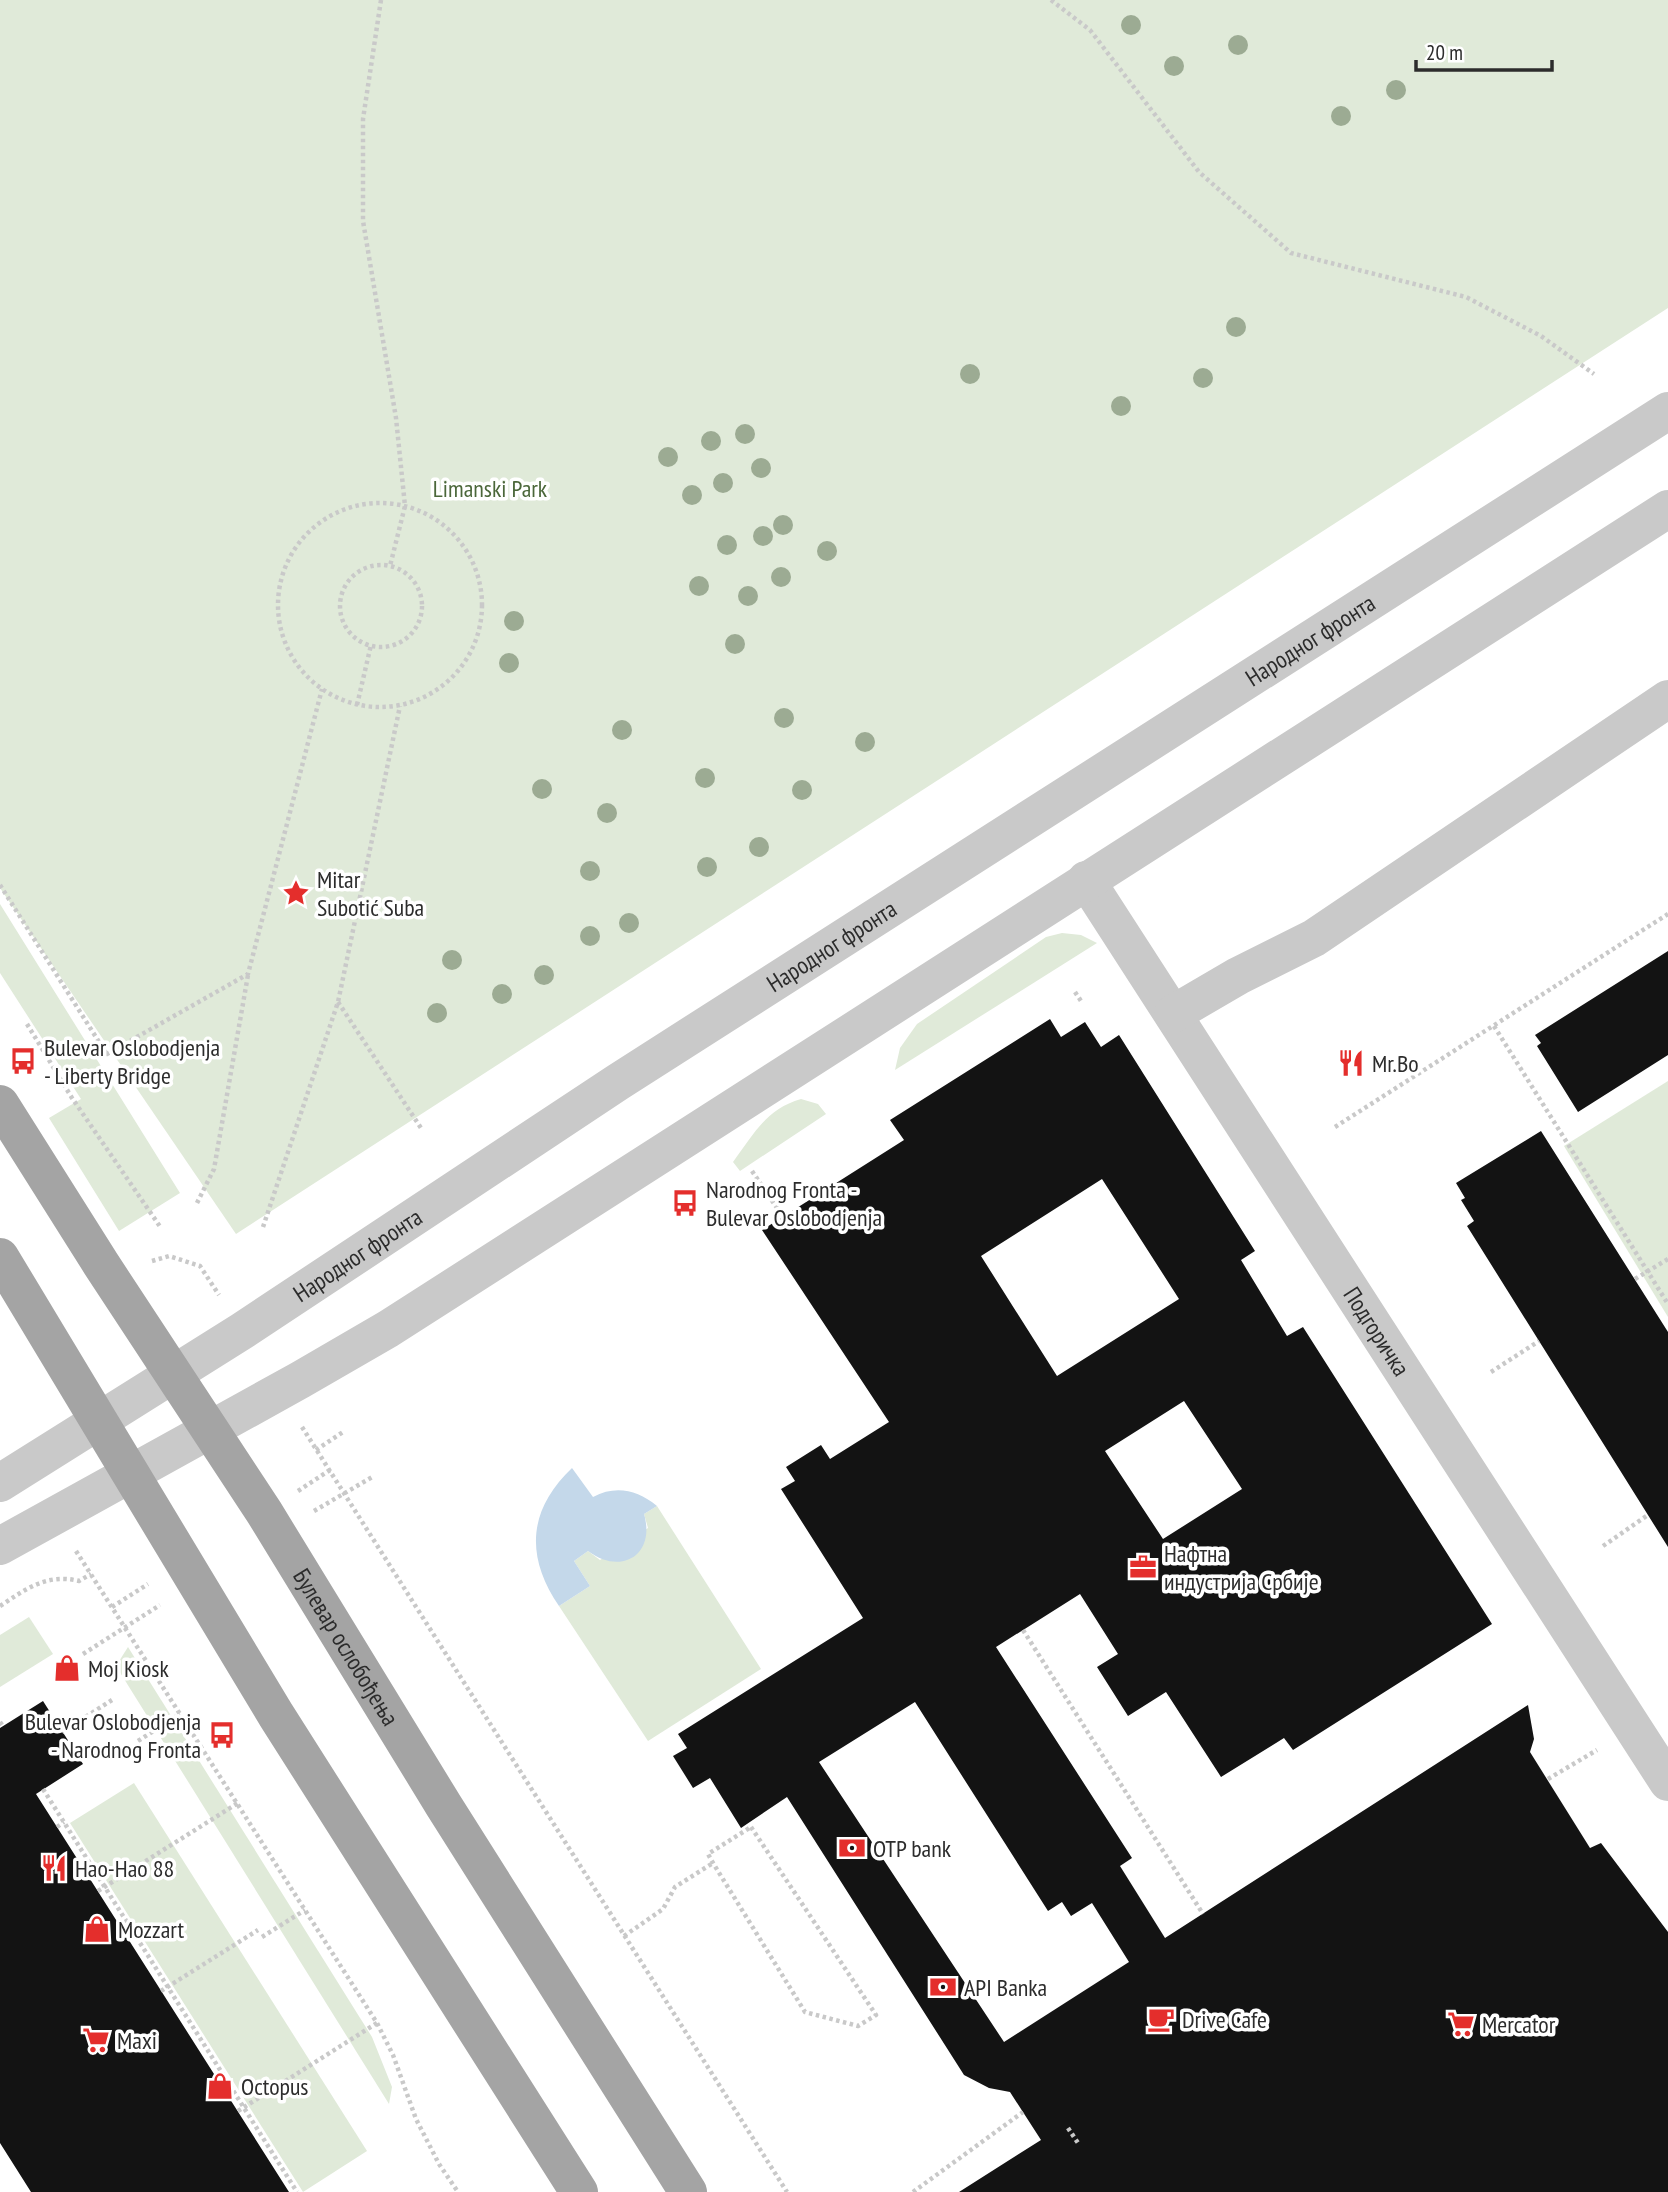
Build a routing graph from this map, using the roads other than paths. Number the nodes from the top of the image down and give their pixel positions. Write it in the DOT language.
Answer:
graph roads {
  1 [pos="1668,411"];
  2 [pos="1668,509"];
  3 [pos="1668,699"];
  4 [pos="1086,880"];
  5 [pos="1173,1014"];
  6 [pos="0,1104"];
  7 [pos="0,1257"];
  8 [pos="174,1374"];
  9 [pos="99,1422"];
  10 [pos="210,1430"];
  11 [pos="130,1474"];
  12 [pos="0,1483"];
  13 [pos="0,1546"];
  14 [pos="1668,1783"];
  15 [pos="579,2192"];
  16 [pos="688,2192"];
  1 -- 8 [label="street, Народног фронта"];
  2 -- 4 [label="street"];
  3 -- 5 [label="street"];
  4 -- 5 [label="street, Подгоричка"];
  4 -- 10 [label="street"];
  5 -- 14 [label="street, Подгоричка"];
  6 -- 8 [label="main road, Булевар ослобођења"];
  7 -- 9 [label="main road"];
  8 -- 9 [label="street, Народног фронта"];
  8 -- 10 [label="main road, Булевар ослобођења"];
  9 -- 11 [label="main road"];
  9 -- 12 [label="street, Народног фронта"];
  10 -- 11 [label="street"];
  10 -- 16 [label="main road, Булевар ослобођења"];
  11 -- 13 [label="street"];
  11 -- 15 [label="main road"];
}
